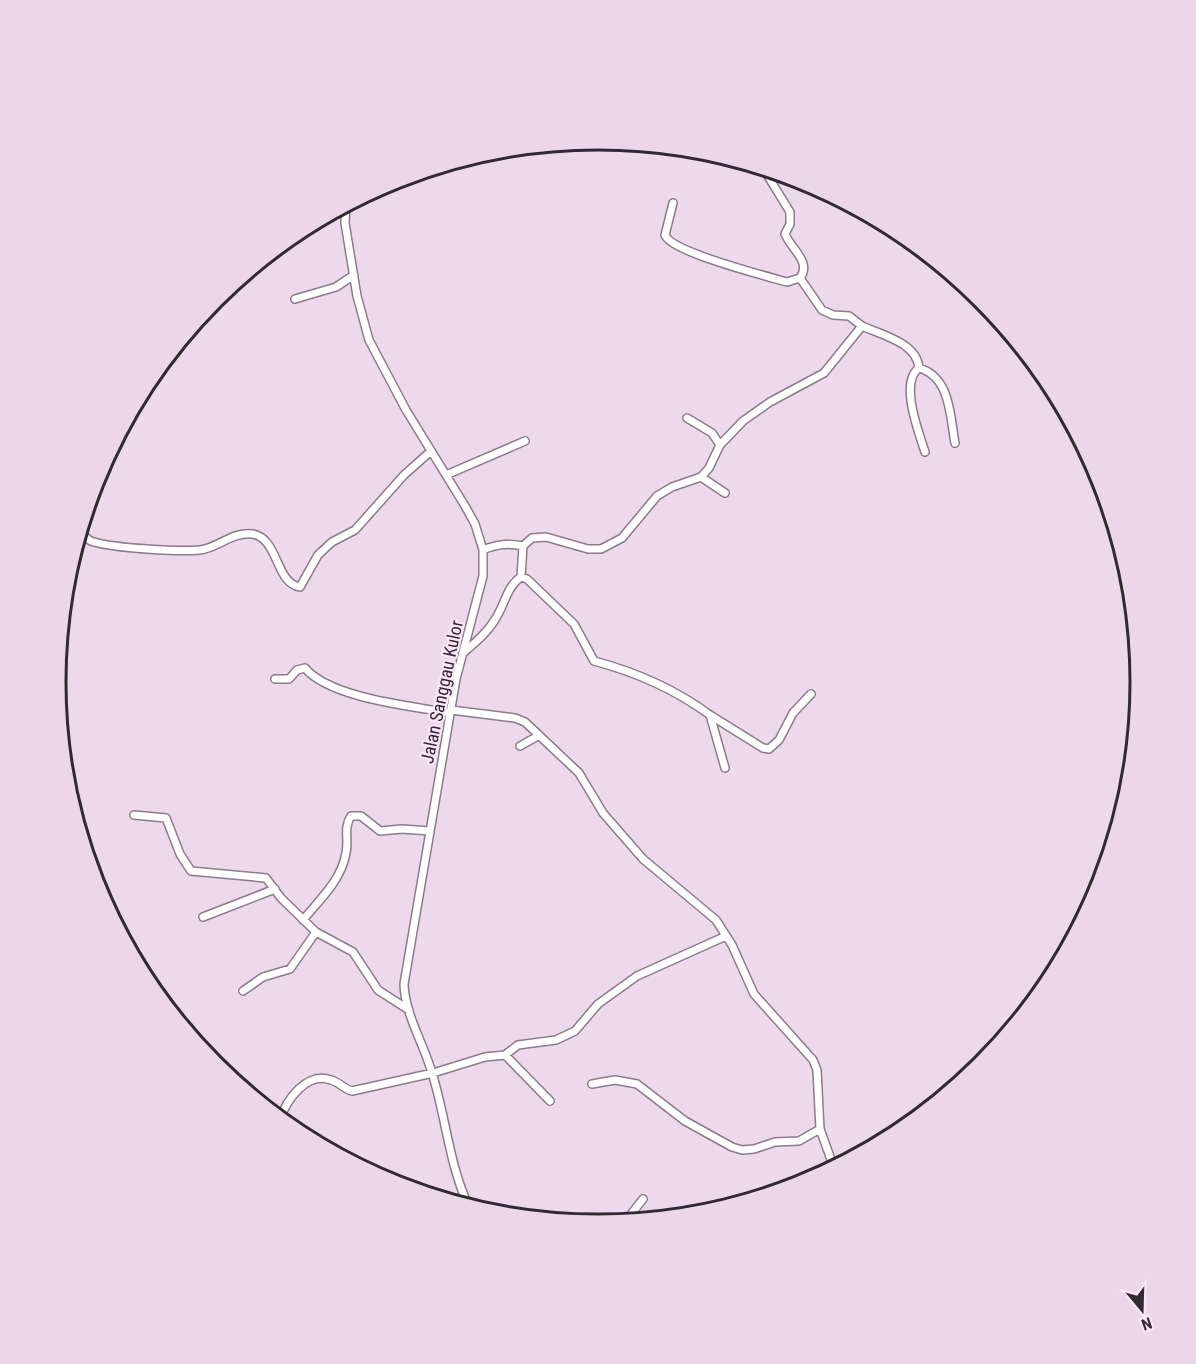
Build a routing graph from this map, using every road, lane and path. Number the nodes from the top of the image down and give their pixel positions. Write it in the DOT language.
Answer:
graph roads {
  1 [pos="769,178"];
  2 [pos="673,203"];
  3 [pos="345,214"];
  4 [pos="354,275"];
  5 [pos="801,279"];
  6 [pos="295,299"];
  7 [pos="862,326"];
  8 [pos="920,368"];
  9 [pos="687,418"];
  10 [pos="525,441"];
  11 [pos="955,443"];
  12 [pos="720,445"];
  13 [pos="431,451"];
  14 [pos="925,452"];
  15 [pos="446,475"];
  16 [pos="700,477"];
  17 [pos="725,493"];
  18 [pos="86,538"];
  19 [pos="523,546"];
  20 [pos="483,550"];
  21 [pos="521,577"];
  22 [pos="463,652"];
  23 [pos="275,679"];
  24 [pos="811,694"];
  25 [pos="450,711"];
  26 [pos="710,715"];
  27 [pos="538,736"];
  28 [pos="520,746"];
  29 [pos="725,768"];
  30 [pos="134,815"];
  31 [pos="430,831"];
  32 [pos="275,889"];
  33 [pos="203,917"];
  34 [pos="303,920"];
  35 [pos="316,932"];
  36 [pos="726,936"];
  37 [pos="243,991"];
  38 [pos="409,1010"];
  39 [pos="505,1055"];
  40 [pos="433,1073"];
  41 [pos="592,1084"];
  42 [pos="550,1101"];
  43 [pos="284,1111"];
  44 [pos="820,1129"];
  45 [pos="831,1160"];
  46 [pos="466,1197"];
  47 [pos="643,1199"];
  48 [pos="632,1213"];
  1 -- 5 [label="street"];
  2 -- 5 [label="street"];
  3 -- 4 [label="street, Jalan Sanggau Kulor"];
  4 -- 6 [label="street"];
  4 -- 13 [label="street, Jalan Sanggau Kulor"];
  5 -- 7 [label="street"];
  7 -- 8 [label="street"];
  7 -- 12 [label="street"];
  8 -- 11 [label="street"];
  8 -- 14 [label="street"];
  9 -- 12 [label="street"];
  10 -- 15 [label="street"];
  12 -- 16 [label="street"];
  13 -- 15 [label="street, Jalan Sanggau Kulor"];
  13 -- 18 [label="street"];
  15 -- 20 [label="street, Jalan Sanggau Kulor"];
  16 -- 17 [label="street"];
  16 -- 19 [label="street"];
  19 -- 20 [label="street"];
  19 -- 21 [label="street"];
  20 -- 22 [label="street, Jalan Sanggau Kulor"];
  21 -- 22 [label="street"];
  21 -- 26 [label="street"];
  22 -- 25 [label="street, Jalan Sanggau Kulor"];
  23 -- 25 [label="street"];
  24 -- 26 [label="street"];
  25 -- 27 [label="street"];
  25 -- 31 [label="street, Jalan Sanggau Kulor"];
  26 -- 29 [label="street"];
  27 -- 28 [label="street"];
  27 -- 36 [label="street"];
  30 -- 32 [label="street"];
  31 -- 34 [label="street"];
  31 -- 38 [label="street, Jalan Sanggau Kulor"];
  32 -- 33 [label="street"];
  32 -- 34 [label="street"];
  34 -- 35 [label="street"];
  35 -- 37 [label="street"];
  35 -- 38 [label="street"];
  36 -- 39 [label="street"];
  36 -- 44 [label="street"];
  38 -- 40 [label="street, Jalan Sanggau Kulor"];
  39 -- 40 [label="street"];
  39 -- 42 [label="street"];
  40 -- 43 [label="street"];
  40 -- 46 [label="street, Jalan Sanggau Kulor"];
  41 -- 44 [label="street"];
  44 -- 45 [label="street"];
  47 -- 48 [label="street"];
}
